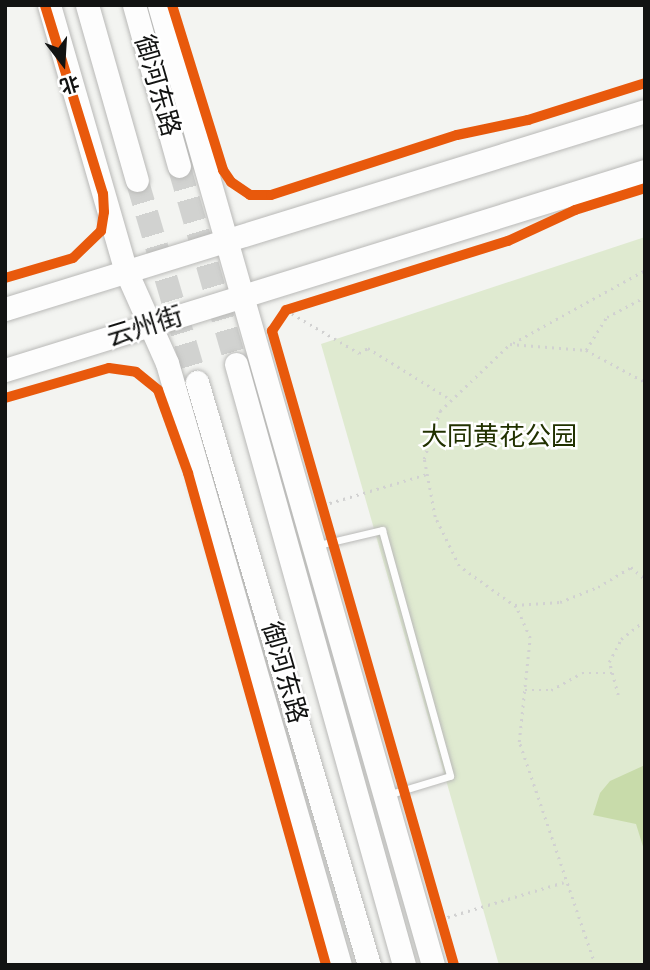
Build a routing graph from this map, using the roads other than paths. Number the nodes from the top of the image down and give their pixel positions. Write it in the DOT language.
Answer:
graph roads {
  1 [pos="49,5"];
  2 [pos="87,5"];
  3 [pos="134,5"];
  4 [pos="159,5"];
  5 [pos="645,111"];
  6 [pos="179,166"];
  7 [pos="645,171"];
  8 [pos="137,180"];
  9 [pos="228,243"];
  10 [pos="126,271"];
  11 [pos="243,298"];
  12 [pos="5,309"];
  13 [pos="151,326"];
  14 [pos="236,364"];
  15 [pos="5,370"];
  16 [pos="197,382"];
  17 [pos="324,543"];
  18 [pos="385,796"];
  19 [pos="340,965"];
  20 [pos="369,965"];
  21 [pos="404,965"];
  22 [pos="433,965"];
  1 -- 10 [label="main road"];
  2 -- 8 [label="main road, 御河东路"];
  3 -- 6 [label="main road, 御河东路"];
  4 -- 9 [label="main road"];
  5 -- 9 [label="main road"];
  7 -- 11 [label="main road, 云州街"];
  9 -- 10 [label="main road"];
  9 -- 11 [label="main road"];
  10 -- 12 [label="main road"];
  10 -- 13 [label="main road"];
  11 -- 13 [label="main road, 云州街"];
  11 -- 17 [label="main road"];
  13 -- 15 [label="main road, 云州街"];
  13 -- 19 [label="main road"];
  14 -- 21 [label="main road"];
  16 -- 20 [label="main road, 御河东路"];
  17 -- 18 [label="main road"];
  17 -- 18 [label="lane"];
  18 -- 22 [label="main road"];
}
